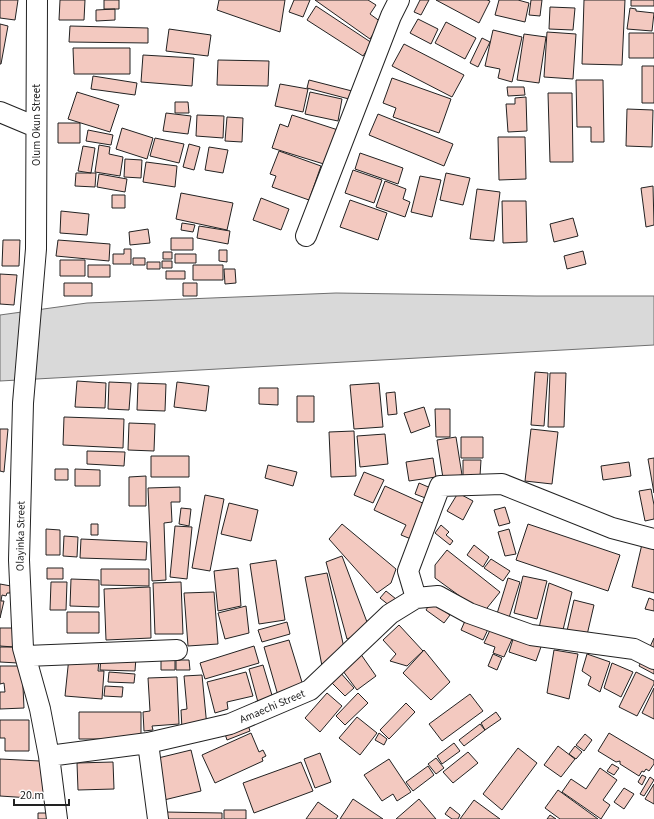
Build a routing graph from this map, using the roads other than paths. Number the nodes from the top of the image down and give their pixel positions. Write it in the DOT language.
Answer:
graph roads {
  1 [pos="37,0"];
  2 [pos="399,0"];
  3 [pos="0,112"];
  4 [pos="36,127"];
  5 [pos="306,236"];
  6 [pos="36,249"];
  7 [pos="654,539"];
  8 [pos="416,598"];
  9 [pos="177,650"];
  10 [pos="24,652"];
  11 [pos="654,659"];
  12 [pos="148,743"];
  13 [pos="49,756"];
  14 [pos="57,819"];
  15 [pos="158,819"];
  1 -- 4 [label="street, Olum Okun Street"];
  2 -- 5 [label="street"];
  3 -- 4 [label="street"];
  4 -- 6 [label="street, Olum Okun Street"];
  6 -- 10 [label="street, Olayinka Street"];
  7 -- 8 [label="street"];
  8 -- 11 [label="street"];
  8 -- 12 [label="street, Amaechi Street"];
  9 -- 10 [label="street"];
  10 -- 13 [label="street, Olayinka Street"];
  12 -- 13 [label="street, Amaechi Street"];
  12 -- 15 [label="street"];
  13 -- 14 [label="street, Olayinka Street"];
}
